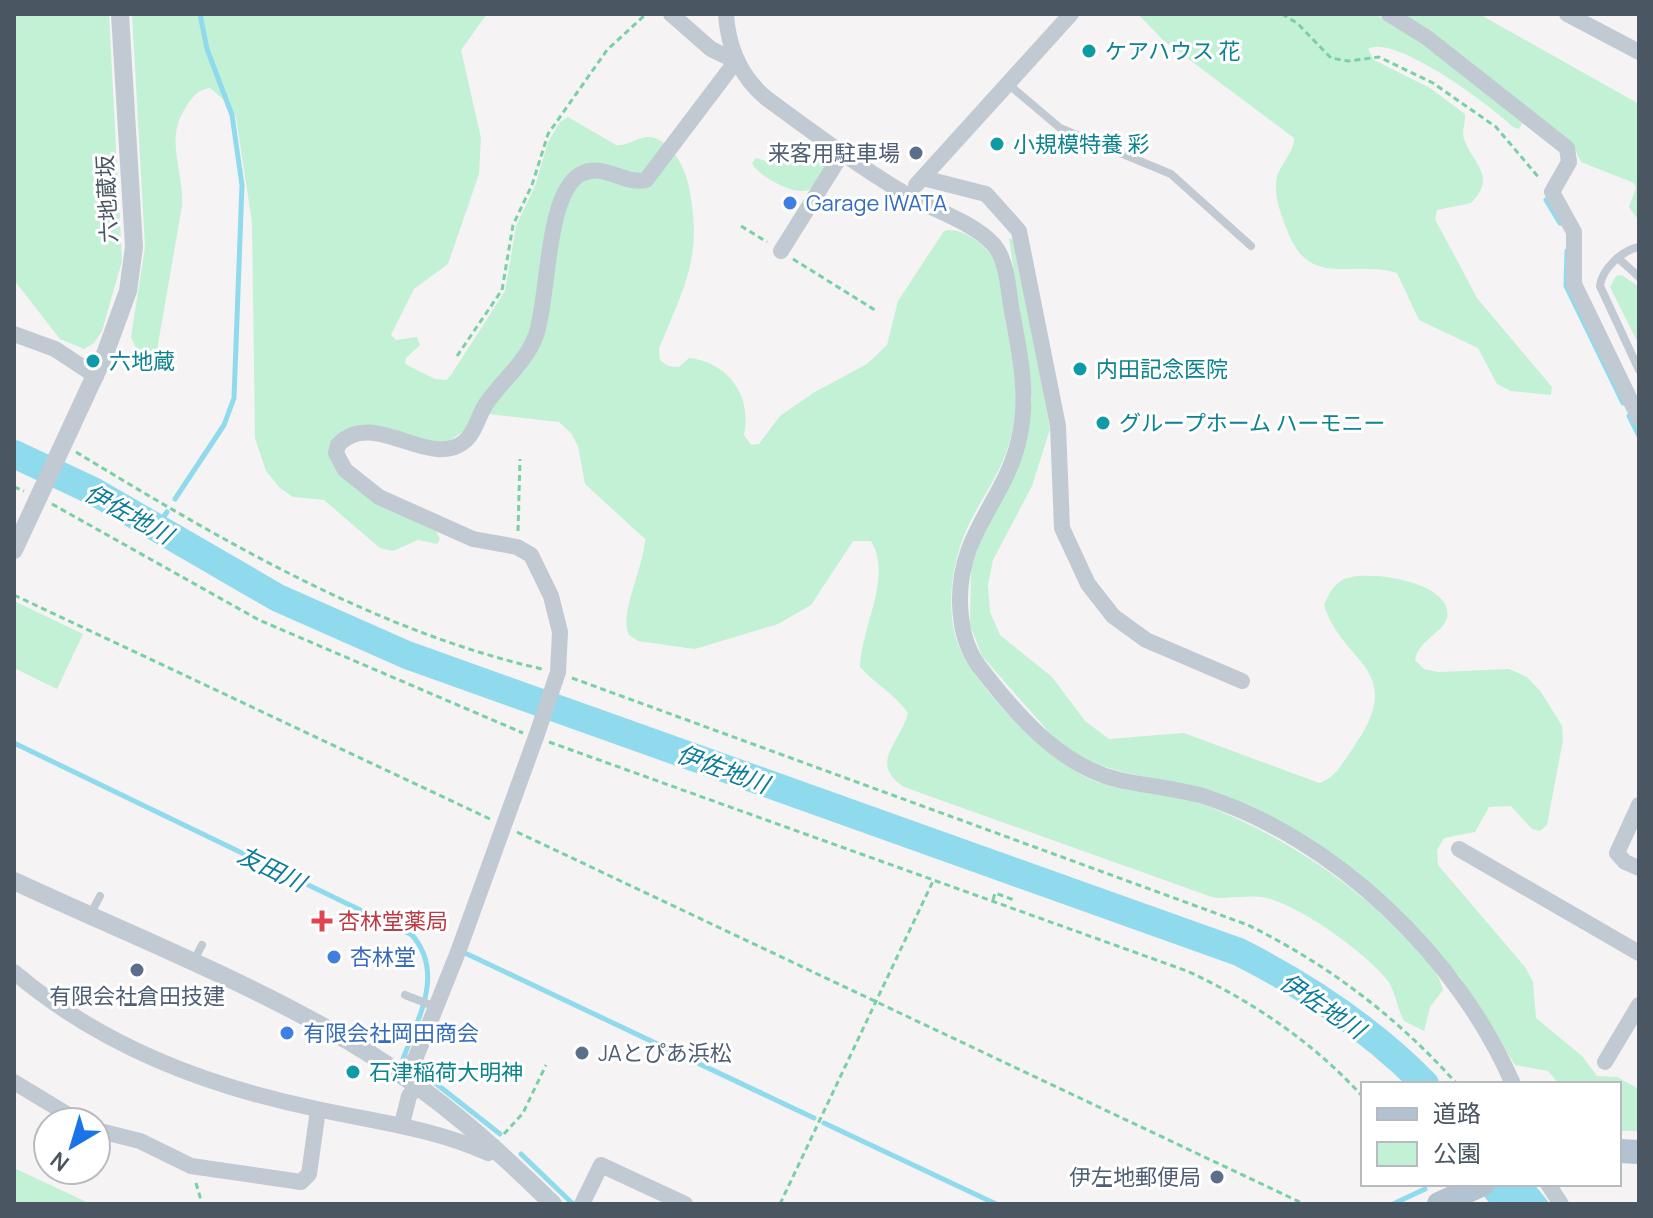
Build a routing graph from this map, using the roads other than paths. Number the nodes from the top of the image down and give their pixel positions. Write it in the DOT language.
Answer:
graph roads {
  1 [pos="120,14"];
  2 [pos="671,14"];
  3 [pos="726,14"];
  4 [pos="1071,14"];
  5 [pos="1389,14"];
  6 [pos="1567,14"];
  7 [pos="1639,52"];
  8 [pos="736,61"];
  9 [pos="1008,84"];
  10 [pos="843,152"];
  11 [pos="923,178"];
  12 [pos="909,196"];
  13 [pos="1251,246"];
  14 [pos="1639,247"];
  15 [pos="781,251"];
  16 [pos="1618,258"];
  17 [pos="1639,277"];
  18 [pos="14,334"];
  19 [pos="1639,370"];
  20 [pos="96,376"];
  21 [pos="1639,418"];
  22 [pos="14,550"];
  23 [pos="1242,681"];
  24 [pos="1639,805"];
  25 [pos="1459,849"];
  26 [pos="1639,868"];
  27 [pos="14,881"];
  28 [pos="100,896"];
  29 [pos="90,916"];
  30 [pos="202,945"];
  31 [pos="1639,953"];
  32 [pos="193,964"];
  33 [pos="14,972"];
  34 [pos="405,995"];
  35 [pos="1639,1005"];
  36 [pos="433,1006"];
  37 [pos="1605,1062"];
  38 [pos="410,1080"];
  39 [pos="14,1082"];
  40 [pos="1512,1082"];
  41 [pos="54,1106"];
  42 [pos="318,1110"];
  43 [pos="402,1124"];
  44 [pos="112,1134"];
  45 [pos="499,1140"];
  46 [pos="1478,1186"];
  47 [pos="1549,1186"];
  48 [pos="1442,1202"];
  49 [pos="553,1204"];
  50 [pos="582,1204"];
  51 [pos="685,1204"];
  52 [pos="1561,1204"];
  1 -- 20 [label="street, 六地蔵坂"];
  2 -- 8 [label="street"];
  3 -- 8 [label="street"];
  4 -- 9 [label="street"];
  5 -- 21 [label="street"];
  6 -- 7 [label="street"];
  8 -- 10 [label="street"];
  8 -- 36 [label="street"];
  9 -- 11 [label="street"];
  9 -- 13 [label="lane"];
  10 -- 12 [label="street"];
  10 -- 15 [label="street"];
  11 -- 12 [label="street"];
  11 -- 23 [label="street"];
  12 -- 40 [label="street"];
  14 -- 16 [label="lane"];
  16 -- 17 [label="lane"];
  16 -- 19 [label="lane"];
  18 -- 20 [label="street"];
  20 -- 22 [label="street, 六地蔵坂"];
  24 -- 26 [label="street"];
  25 -- 31 [label="street"];
  27 -- 29 [label="street"];
  28 -- 29 [label="lane"];
  29 -- 32 [label="street"];
  30 -- 32 [label="lane"];
  32 -- 38 [label="street"];
  33 -- 42 [label="street"];
  34 -- 36 [label="lane"];
  35 -- 37 [label="street"];
  36 -- 38 [label="street"];
  38 -- 43 [label="street"];
  38 -- 45 [label="street"];
  39 -- 41 [label="street"];
  42 -- 43 [label="street"];
  42 -- 44 [label="street"];
  43 -- 45 [label="street"];
  45 -- 49 [label="street"];
  46 -- 48 [label="main road"];
  47 -- 52 [label="street"];
  50 -- 51 [label="street"];
}
